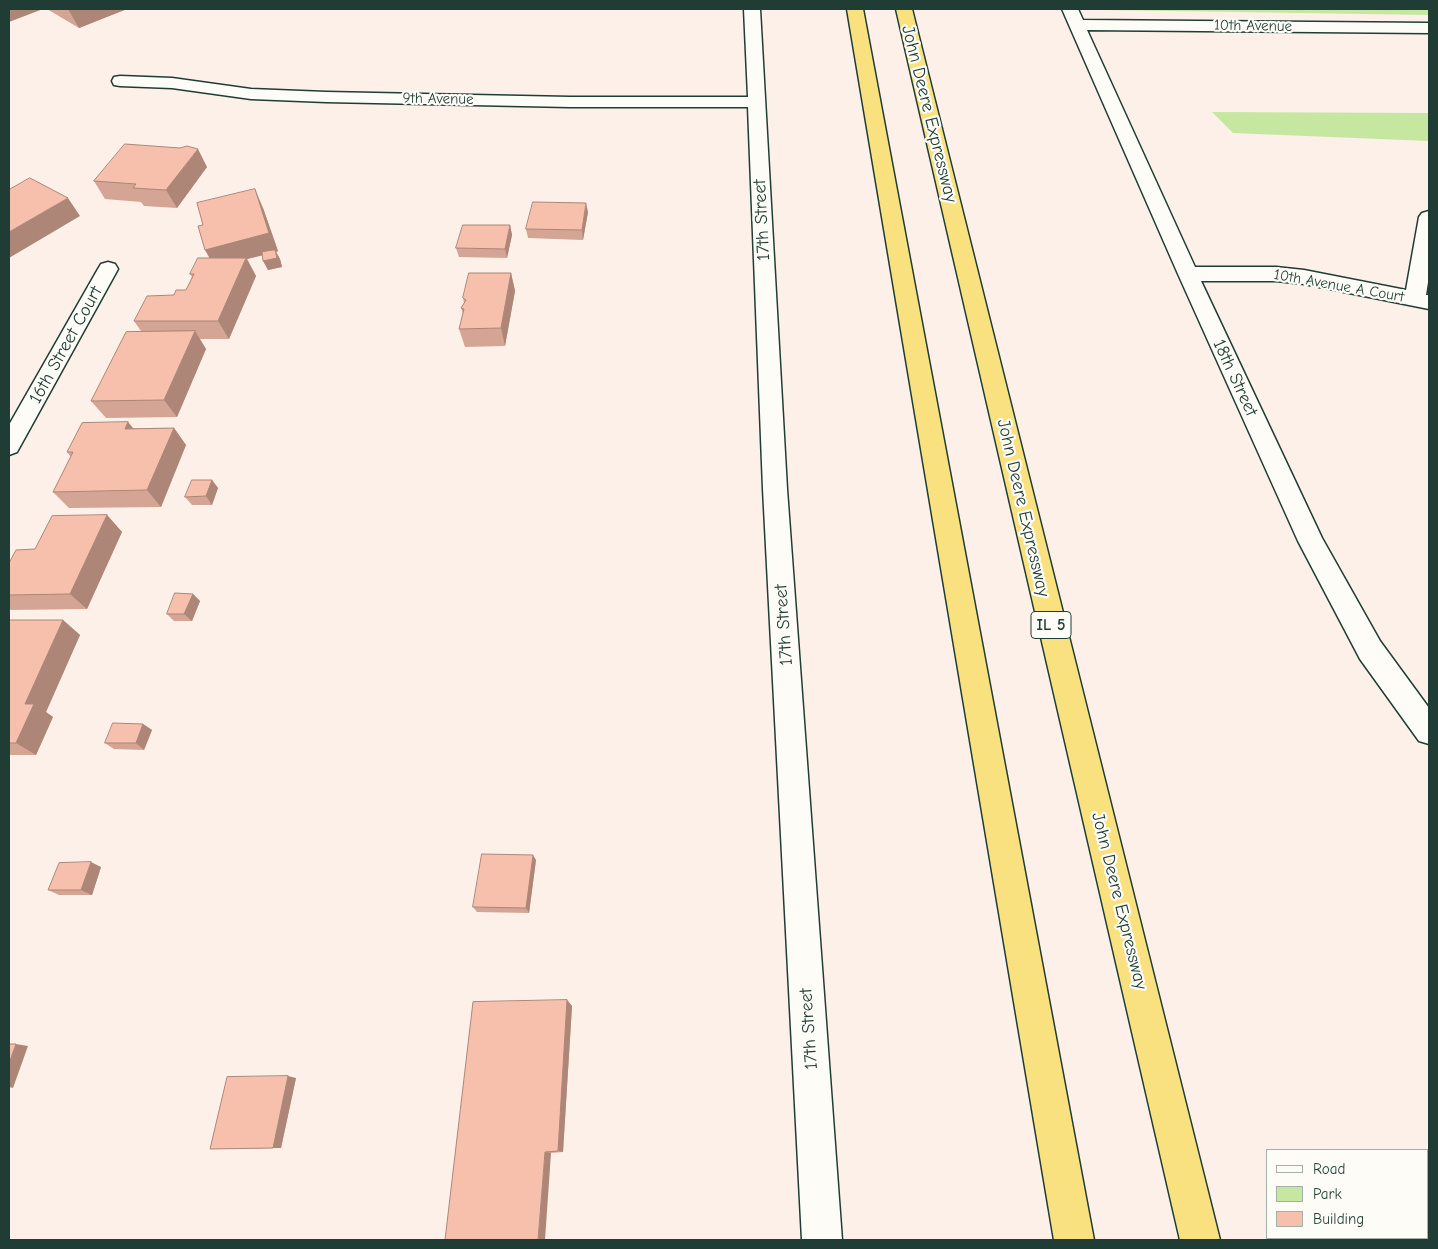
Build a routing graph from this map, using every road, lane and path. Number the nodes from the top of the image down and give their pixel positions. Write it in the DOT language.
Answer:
graph roads {
  1 [pos="752,9"];
  2 [pos="855,9"];
  3 [pos="904,9"];
  4 [pos="1074,17"];
  5 [pos="1429,28"];
  6 [pos="120,81"];
  7 [pos="757,102"];
  8 [pos="1429,217"];
  9 [pos="108,269"];
  10 [pos="1188,274"];
  11 [pos="1422,300"];
  12 [pos="9,446"];
  13 [pos="1429,731"];
  14 [pos="822,1240"];
  15 [pos="1074,1240"];
  16 [pos="1200,1240"];
  1 -- 7 [label="street, 17th Street"];
  2 -- 15 [label="highway"];
  3 -- 16 [label="highway, John Deere Expressway / IL 5"];
  4 -- 5 [label="street, 10th Avenue"];
  4 -- 10 [label="street, 18th Street"];
  6 -- 7 [label="street, 9th Avenue"];
  7 -- 14 [label="street, 17th Street"];
  8 -- 11 [label="street"];
  9 -- 12 [label="street, 16th Street Court"];
  10 -- 11 [label="street, 10th Avenue A Court"];
  10 -- 13 [label="street, 18th Street"];
}
